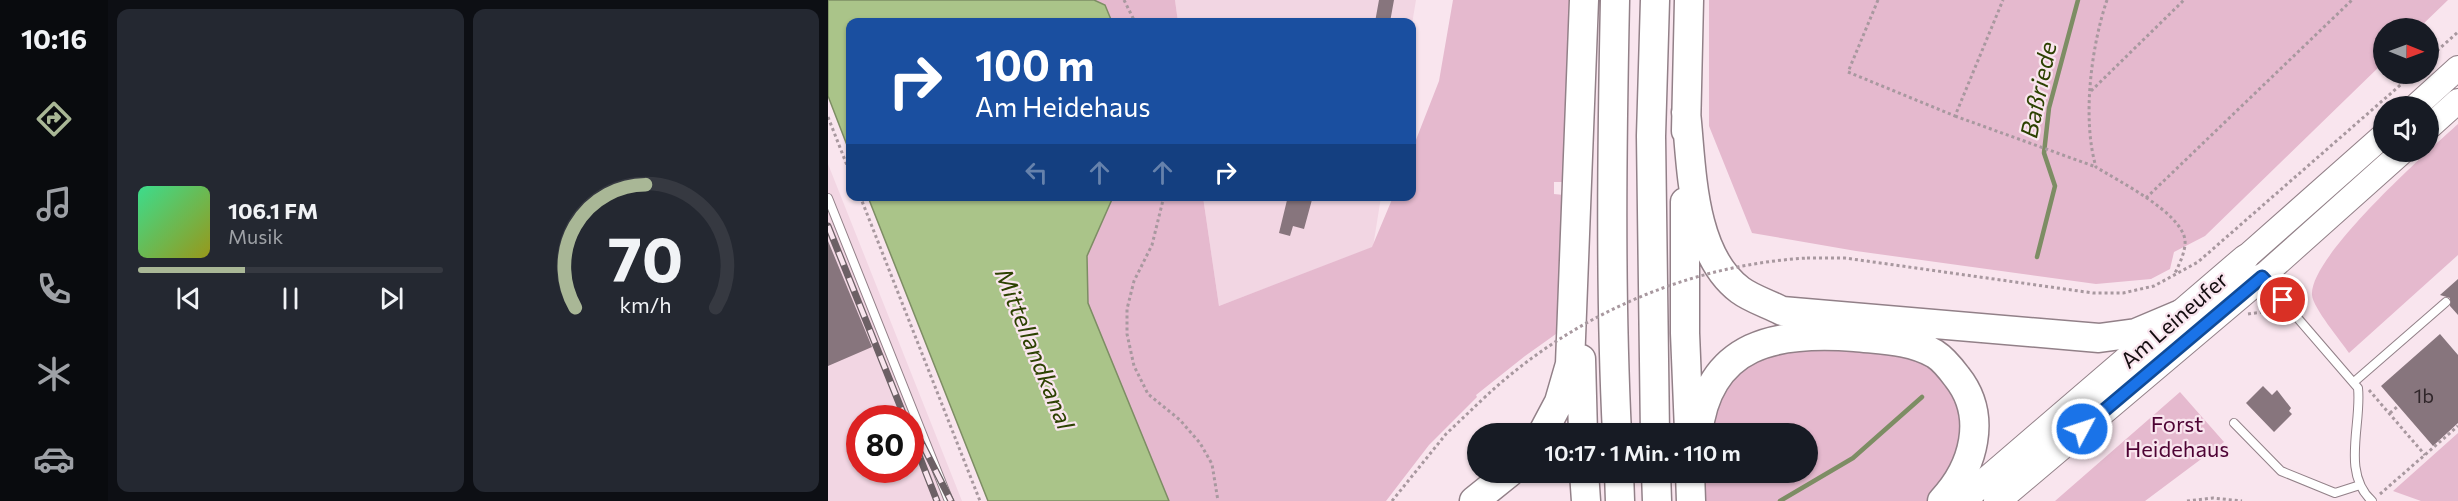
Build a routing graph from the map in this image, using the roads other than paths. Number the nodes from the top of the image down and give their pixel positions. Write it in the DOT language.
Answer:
graph roads {
  1 [pos="1584,0"];
  2 [pos="1615,0"];
  3 [pos="1655,0"];
  4 [pos="1689,0"];
  5 [pos="2458,69"];
  6 [pos="2427,96"];
  7 [pos="2458,101"];
  8 [pos="1686,112"];
  9 [pos="2439,118"];
  10 [pos="2373,146"];
  11 [pos="2389,162"];
  12 [pos="828,198"];
  13 [pos="1576,240"];
  14 [pos="2254,267"];
  15 [pos="2446,302"];
  16 [pos="2181,314"];
  17 [pos="2356,380"];
  18 [pos="1548,423"];
  19 [pos="1583,423"];
  20 [pos="1616,423"];
  21 [pos="1655,423"];
  22 [pos="1689,423"];
  23 [pos="1701,423"];
  24 [pos="2234,423"];
  25 [pos="1496,483"];
  26 [pos="1585,483"];
  27 [pos="1619,483"];
  28 [pos="1656,483"];
  29 [pos="1691,483"];
  30 [pos="1694,483"];
  31 [pos="2360,485"];
  32 [pos="949,501"];
  33 [pos="1473,501"];
  34 [pos="1586,501"];
  35 [pos="1620,501"];
  36 [pos="1657,501"];
  37 [pos="1693,501"];
  38 [pos="1942,501"];
  39 [pos="1962,501"];
  40 [pos="1997,501"];
  41 [pos="2372,501"];
  1 -- 13 [label="highway"];
  2 -- 20 [label="highway"];
  3 -- 21 [label="highway"];
  4 -- 8 [label="highway"];
  5 -- 6 [label="main road"];
  7 -- 9 [label="main road"];
  8 -- 16 [label="highway"];
  8 -- 22 [label="highway"];
  10 -- 14 [label="main road, Am Leineufer"];
  11 -- 14 [label="main road, Am Leineufer"];
  12 -- 32 [label="lane"];
  13 -- 18 [label="highway"];
  13 -- 19 [label="highway"];
  14 -- 16 [label="highway, Am Leineufer"];
  14 -- 17 [label="lane"];
  14 -- 40 [label="highway, Am Leineufer"];
  15 -- 17 [label="lane"];
  16 -- 39 [label="highway, Am Leineufer"];
  17 -- 31 [label="lane"];
  23 -- 38 [label="highway"];
  24 -- 31 [label="lane"];
  25 -- 33 [label="highway"];
  26 -- 34 [label="highway"];
  27 -- 35 [label="highway"];
  28 -- 36 [label="highway"];
  29 -- 37 [label="highway"];
  30 -- 37 [label="highway"];
  31 -- 41 [label="lane"];
}
